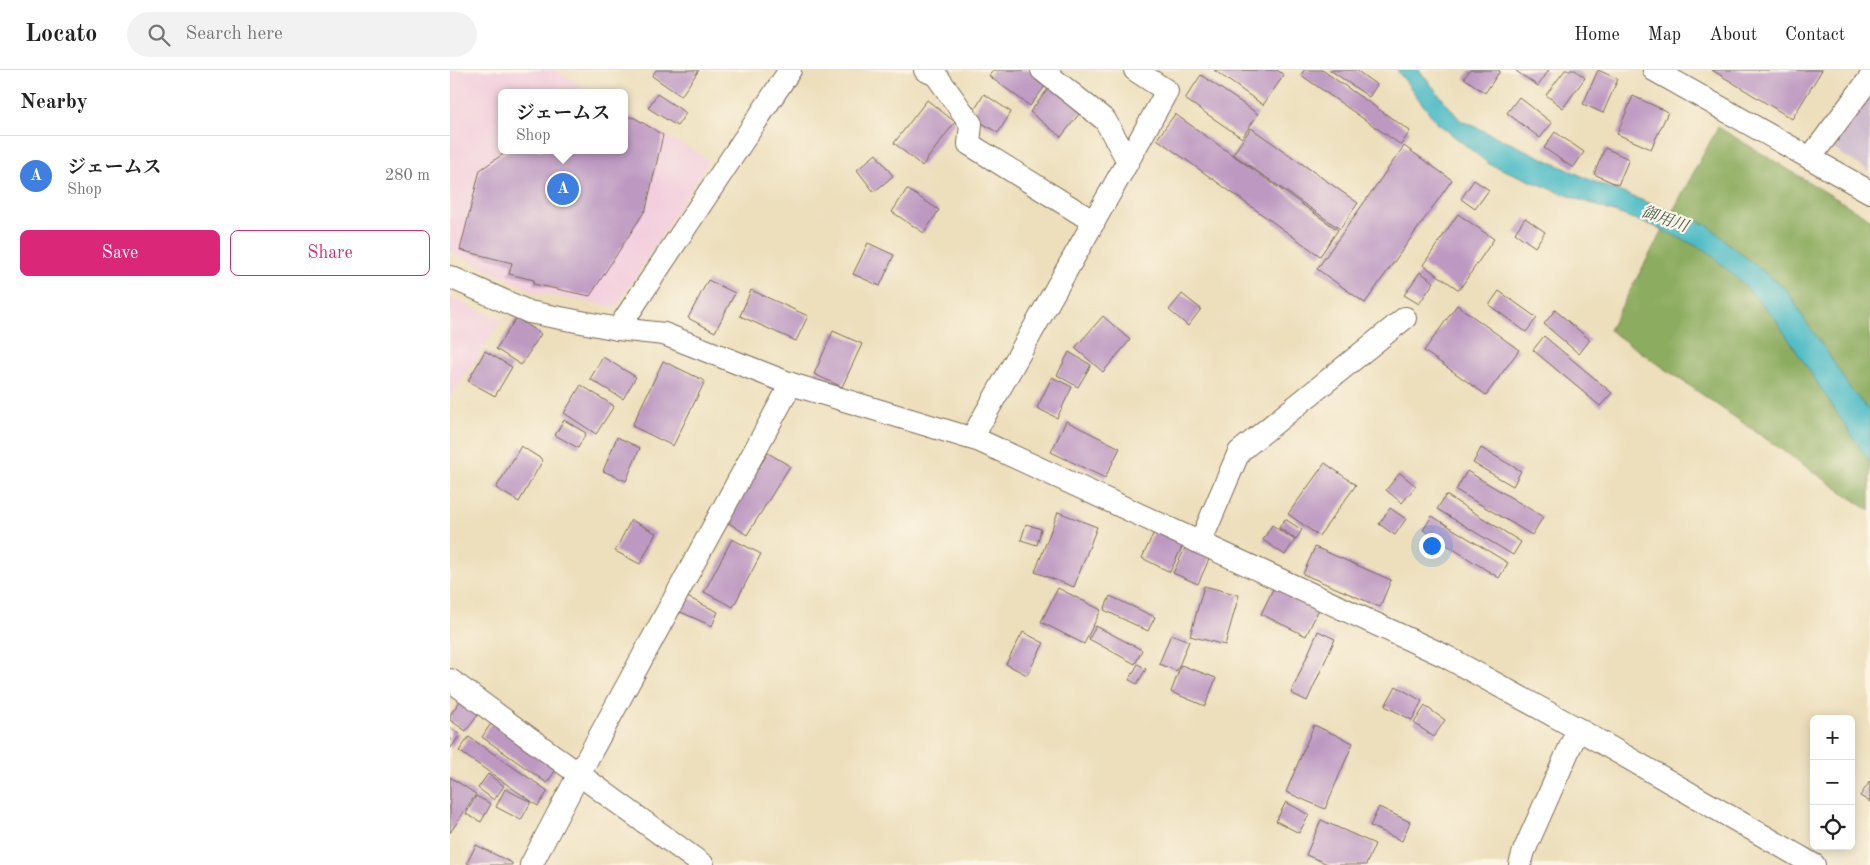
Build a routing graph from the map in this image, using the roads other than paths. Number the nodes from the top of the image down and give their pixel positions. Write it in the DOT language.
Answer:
graph roads {
  1 [pos="790,70"];
  2 [pos="925,70"];
  3 [pos="1042,70"];
  4 [pos="1134,70"];
  5 [pos="1654,70"];
  6 [pos="1870,78"];
  7 [pos="1810,158"];
  8 [pos="1128,161"];
  9 [pos="1870,192"];
  10 [pos="1094,222"];
  11 [pos="450,278"];
  12 [pos="1406,318"];
  13 [pos="618,329"];
  14 [pos="791,384"];
  15 [pos="972,438"];
  16 [pos="1200,543"];
  17 [pos="450,680"];
  18 [pos="1578,728"];
  19 [pos="579,774"];
  20 [pos="531,865"];
  21 [pos="703,865"];
  22 [pos="1520,865"];
  23 [pos="1814,865"];
  1 -- 13 [label="street"];
  2 -- 10 [label="street"];
  3 -- 8 [label="street"];
  4 -- 8 [label="street"];
  5 -- 7 [label="street"];
  6 -- 7 [label="street"];
  7 -- 9 [label="street"];
  8 -- 10 [label="street"];
  10 -- 15 [label="street"];
  11 -- 13 [label="street"];
  12 -- 16 [label="street"];
  13 -- 14 [label="street"];
  14 -- 15 [label="street"];
  14 -- 19 [label="street"];
  15 -- 16 [label="street"];
  16 -- 18 [label="street"];
  17 -- 19 [label="street"];
  18 -- 22 [label="street"];
  18 -- 23 [label="street"];
  19 -- 20 [label="street"];
  19 -- 21 [label="street"];
}
